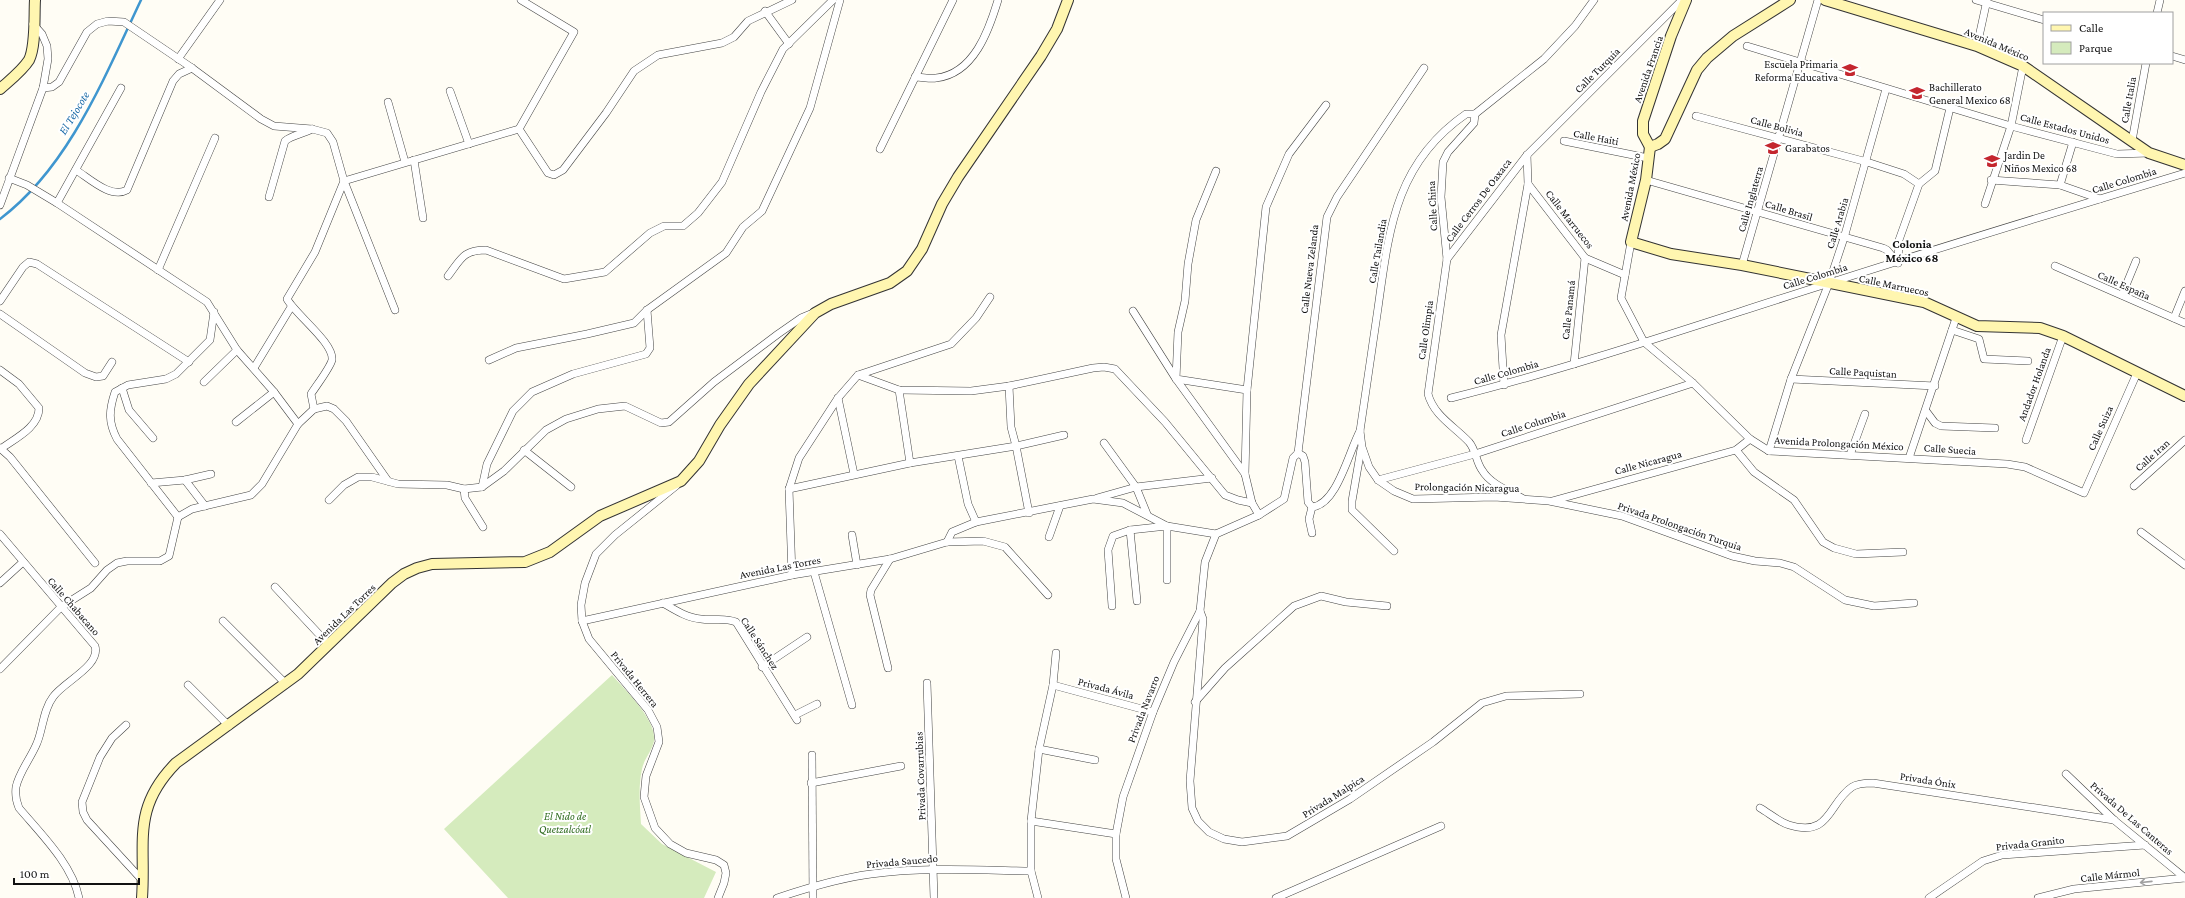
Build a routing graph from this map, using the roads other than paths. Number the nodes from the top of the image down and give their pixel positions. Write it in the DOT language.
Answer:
graph roads {
  1 [pos="35,0"];
  2 [pos="220,0"];
  3 [pos="521,0"];
  4 [pos="792,0"];
  5 [pos="833,0"];
  6 [pos="840,0"];
  7 [pos="953,0"];
  8 [pos="998,0"];
  9 [pos="1068,0"];
  10 [pos="1594,0"];
  11 [pos="1682,0"];
  12 [pos="1686,0"];
  13 [pos="1790,0"];
  14 [pos="1818,0"];
  15 [pos="1825,0"];
  16 [pos="1976,0"];
  17 [pos="2160,0"];
  18 [pos="1986,1"];
  19 [pos="765,11"];
  20 [pos="2157,12"];
  21 [pos="2043,20"];
  22 [pos="33,24"];
  23 [pos="789,44"];
  24 [pos="1747,46"];
  25 [pos="1977,46"];
  26 [pos="2173,56"];
  27 [pos="178,59"];
  28 [pos="2185,60"];
  29 [pos="1800,62"];
  30 [pos="2146,64"];
  31 [pos="2023,66"];
  32 [pos="192,68"];
  33 [pos="1424,68"];
  34 [pos="915,77"];
  35 [pos="43,88"];
  36 [pos="121,88"];
  37 [pos="0,89"];
  38 [pos="1886,89"];
  39 [pos="450,91"];
  40 [pos="388,102"];
  41 [pos="1326,105"];
  42 [pos="1950,108"];
  43 [pos="1475,114"];
  44 [pos="1696,116"];
  45 [pos="2011,126"];
  46 [pos="519,128"];
  47 [pos="312,129"];
  48 [pos="1779,137"];
  49 [pos="215,138"];
  50 [pos="1564,141"];
  51 [pos="2132,141"];
  52 [pos="2073,142"];
  53 [pos="469,144"];
  54 [pos="1650,147"];
  55 [pos="880,149"];
  56 [pos="2149,153"];
  57 [pos="1527,155"];
  58 [pos="1648,158"];
  59 [pos="414,160"];
  60 [pos="405,162"];
  61 [pos="1867,162"];
  62 [pos="2185,165"];
  63 [pos="76,170"];
  64 [pos="1216,171"];
  65 [pos="2185,174"];
  66 [pos="9,178"];
  67 [pos="1646,180"];
  68 [pos="1991,180"];
  69 [pos="344,181"];
  70 [pos="1528,184"];
  71 [pos="1919,184"];
  72 [pos="2060,185"];
  73 [pos="269,197"];
  74 [pos="2100,199"];
  75 [pos="57,203"];
  76 [pos="1985,204"];
  77 [pos="0,205"];
  78 [pos="1757,212"];
  79 [pos="423,218"];
  80 [pos="1844,238"];
  81 [pos="1631,242"];
  82 [pos="1585,258"];
  83 [pos="1447,259"];
  84 [pos="2136,261"];
  85 [pos="1898,263"];
  86 [pos="1742,265"];
  87 [pos="2055,266"];
  88 [pos="158,270"];
  89 [pos="1625,275"];
  90 [pos="448,276"];
  91 [pos="1829,283"];
  92 [pos="2185,291"];
  93 [pos="2122,295"];
  94 [pos="990,297"];
  95 [pos="1621,298"];
  96 [pos="0,301"];
  97 [pos="291,307"];
  98 [pos="395,310"];
  99 [pos="647,310"];
  100 [pos="1133,311"];
  101 [pos="214,312"];
  102 [pos="815,313"];
  103 [pos="0,314"];
  104 [pos="1956,318"];
  105 [pos="2174,318"];
  106 [pos="2185,323"];
  107 [pos="1952,330"];
  108 [pos="2063,336"];
  109 [pos="1644,342"];
  110 [pos="237,350"];
  111 [pos="489,360"];
  112 [pos="2028,361"];
  113 [pos="112,362"];
  114 [pos="188,362"];
  115 [pos="1574,364"];
  116 [pos="254,368"];
  117 [pos="0,370"];
  118 [pos="2137,373"];
  119 [pos="858,374"];
  120 [pos="1176,379"];
  121 [pos="1791,379"];
  122 [pos="204,382"];
  123 [pos="1693,383"];
  124 [pos="1504,385"];
  125 [pos="1009,386"];
  126 [pos="1934,386"];
  127 [pos="122,388"];
  128 [pos="899,390"];
  129 [pos="1247,390"];
  130 [pos="274,392"];
  131 [pos="2185,396"];
  132 [pos="838,398"];
  133 [pos="1451,398"];
  134 [pos="314,409"];
  135 [pos="1926,412"];
  136 [pos="1864,414"];
  137 [pos="236,422"];
  138 [pos="298,424"];
  139 [pos="1995,428"];
  140 [pos="1360,431"];
  141 [pos="1064,435"];
  142 [pos="153,438"];
  143 [pos="1750,439"];
  144 [pos="2026,440"];
  145 [pos="2185,440"];
  146 [pos="1104,443"];
  147 [pos="1016,446"];
  148 [pos="1362,447"];
  149 [pos="1,448"];
  150 [pos="524,450"];
  151 [pos="1736,450"];
  152 [pos="1769,451"];
  153 [pos="1298,453"];
  154 [pos="1476,454"];
  155 [pos="1850,455"];
  156 [pos="958,456"];
  157 [pos="1909,458"];
  158 [pos="910,463"];
  159 [pos="211,474"];
  160 [pos="854,474"];
  161 [pos="1245,474"];
  162 [pos="1212,478"];
  163 [pos="185,480"];
  164 [pos="1378,480"];
  165 [pos="388,481"];
  166 [pos="681,481"];
  167 [pos="151,482"];
  168 [pos="2134,486"];
  169 [pos="482,487"];
  170 [pos="571,487"];
  171 [pos="1136,487"];
  172 [pos="464,489"];
  173 [pos="789,489"];
  174 [pos="2084,493"];
  175 [pos="1093,499"];
  176 [pos="1525,499"];
  177 [pos="329,500"];
  178 [pos="1549,501"];
  179 [pos="1252,503"];
  180 [pos="205,506"];
  181 [pos="1060,506"];
  182 [pos="1312,507"];
  183 [pos="1029,513"];
  184 [pos="1147,514"];
  185 [pos="1259,515"];
  186 [pos="178,517"];
  187 [pos="976,522"];
  188 [pos="1168,526"];
  189 [pos="483,527"];
  190 [pos="1130,530"];
  191 [pos="2141,532"];
  192 [pos="1312,533"];
  193 [pos="0,534"];
  194 [pos="1216,534"];
  195 [pos="852,535"];
  196 [pos="1049,537"];
  197 [pos="947,542"];
  198 [pos="1394,551"];
  199 [pos="1903,552"];
  200 [pos="890,559"];
  201 [pos="23,562"];
  202 [pos="95,563"];
  203 [pos="857,565"];
  204 [pos="2185,565"];
  205 [pos="814,572"];
  206 [pos="792,575"];
  207 [pos="1167,580"];
  208 [pos="0,583"];
  209 [pos="275,587"];
  210 [pos="1048,595"];
  211 [pos="1137,601"];
  212 [pos="663,603"];
  213 [pos="1914,603"];
  214 [pos="1112,606"];
  215 [pos="1387,606"];
  216 [pos="61,607"];
  217 [pos="1200,612"];
  218 [pos="223,621"];
  219 [pos="582,621"];
  220 [pos="807,637"];
  221 [pos="330,645"];
  222 [pos="1056,653"];
  223 [pos="762,667"];
  224 [pos="888,668"];
  225 [pos="0,669"];
  226 [pos="927,683"];
  227 [pos="286,684"];
  228 [pos="188,685"];
  229 [pos="1053,685"];
  230 [pos="1580,694"];
  231 [pos="1195,703"];
  232 [pos="817,704"];
  233 [pos="852,704"];
  234 [pos="1153,712"];
  235 [pos="126,725"];
  236 [pos="229,726"];
  237 [pos="1039,749"];
  238 [pos="812,755"];
  239 [pos="1095,760"];
  240 [pos="901,766"];
  241 [pos="2066,774"];
  242 [pos="811,783"];
  243 [pos="1760,808"];
  244 [pos="2114,820"];
  245 [pos="1031,821"];
  246 [pos="1442,826"];
  247 [pos="1116,834"];
  248 [pos="2145,845"];
  249 [pos="933,869"];
  250 [pos="1031,871"];
  251 [pos="2185,878"];
  252 [pos="143,881"];
  253 [pos="814,886"];
  254 [pos="79,898"];
  255 [pos="142,898"];
  256 [pos="718,898"];
  257 [pos="777,898"];
  258 [pos="813,898"];
  259 [pos="934,898"];
  260 [pos="1038,898"];
  261 [pos="1126,898"];
  262 [pos="1276,898"];
  263 [pos="1929,898"];
  264 [pos="2038,898"];
  1 -- 22 [label="street"];
  2 -- 27 [label="street"];
  3 -- 46 [label="street"];
  4 -- 19 [label="street"];
  5 -- 23 [label="street"];
  6 -- 99 [label="street"];
  7 -- 34 [label="street"];
  8 -- 34 [label="street"];
  9 -- 102 [label="street"];
  10 -- 43 [label="street, Calle Tailandia"];
  11 -- 57 [label="street, Calle Turquia"];
  12 -- 54 [label="street, Avenida Francia"];
  13 -- 54 [label="street, Avenida México"];
  14 -- 29 [label="street, Calle Inglaterra"];
  15 -- 25 [label="street, Avenida México"];
  16 -- 18 [label="street"];
  17 -- 20 [label="street"];
  18 -- 21 [label="street"];
  18 -- 25 [label="street"];
  19 -- 23 [label="street"];
  19 -- 46 [label="street"];
  22 -- 35 [label="street"];
  22 -- 37 [label="street"];
  23 -- 90 [label="street"];
  24 -- 29 [label="street, Calle Estados Unidos"];
  25 -- 31 [label="street, Avenida México"];
  26 -- 28 [label="street"];
  27 -- 32 [label="street"];
  27 -- 35 [label="street"];
  29 -- 38 [label="street, Calle Estados Unidos"];
  29 -- 48 [label="street, Calle Inglaterra"];
  30 -- 51 [label="street, Calle Italia"];
  31 -- 45 [label="street"];
  31 -- 51 [label="street, Avenida México"];
  32 -- 47 [label="street"];
  32 -- 63 [label="street"];
  33 -- 153 [label="street, Calle Nueva Zelanda"];
  34 -- 55 [label="street"];
  35 -- 66 [label="street"];
  36 -- 63 [label="street"];
  38 -- 42 [label="street, Calle Estados Unidos"];
  38 -- 61 [label="street, Calle Arabia"];
  39 -- 53 [label="street"];
  40 -- 60 [label="street"];
  41 -- 129 [label="street"];
  42 -- 45 [label="street, Calle Estados Unidos"];
  42 -- 71 [label="street"];
  43 -- 83 [label="street, Calle China"];
  43 -- 140 [label="street, Calle Tailandia"];
  44 -- 48 [label="street, Calle Bolivia"];
  45 -- 52 [label="street, Calle Estados Unidos"];
  45 -- 68 [label="street"];
  46 -- 53 [label="street"];
  47 -- 69 [label="street"];
  47 -- 73 [label="street"];
  48 -- 61 [label="street, Calle Bolivia"];
  48 -- 78 [label="street, Calle Inglaterra"];
  49 -- 88 [label="street"];
  50 -- 58 [label="street, Calle Haiti"];
  51 -- 56 [label="street, Avenida México"];
  52 -- 56 [label="street, Calle Estados Unidos"];
  52 -- 72 [label="street"];
  53 -- 59 [label="street"];
  54 -- 58 [label="street, Avenida México"];
  56 -- 62 [label="street, Avenida México"];
  57 -- 70 [label="street"];
  57 -- 83 [label="street, Calle Cerros De Oaxaca"];
  58 -- 67 [label="street, Avenida México"];
  59 -- 60 [label="street"];
  59 -- 79 [label="street"];
  60 -- 69 [label="street"];
  61 -- 71 [label="street, Calle Bolivia"];
  61 -- 80 [label="street, Calle Arabia"];
  63 -- 75 [label="street"];
  64 -- 120 [label="street"];
  65 -- 74 [label="street, Calle Colombia"];
  66 -- 75 [label="street"];
  66 -- 77 [label="street"];
  67 -- 78 [label="street, Calle Brasil"];
  67 -- 81 [label="street, Avenida México"];
  68 -- 72 [label="street"];
  68 -- 76 [label="street"];
  69 -- 97 [label="street"];
  69 -- 98 [label="street"];
  70 -- 82 [label="street, Calle Marruecos"];
  70 -- 124 [label="street"];
  71 -- 85 [label="street"];
  72 -- 74 [label="street"];
  74 -- 85 [label="street, Calle Colombia"];
  75 -- 88 [label="street"];
  78 -- 80 [label="street, Calle Brasil"];
  78 -- 86 [label="street, Calle Inglaterra"];
  80 -- 85 [label="street, Calle Brasil"];
  80 -- 91 [label="street, Calle Arabia"];
  81 -- 86 [label="street, Calle Marruecos"];
  81 -- 89 [label="street, Avenida México"];
  82 -- 89 [label="street, Calle Marruecos"];
  82 -- 115 [label="street, Calle Panamá"];
  83 -- 154 [label="street, Calle Olimpia"];
  84 -- 93 [label="street"];
  85 -- 91 [label="street, Calle Colombia"];
  86 -- 91 [label="street, Calle Marruecos"];
  87 -- 93 [label="street, Calle España"];
  88 -- 101 [label="street"];
  89 -- 95 [label="street, Avenida México"];
  91 -- 104 [label="street, Calle Marruecos"];
  91 -- 109 [label="street, Calle Colombia"];
  91 -- 121 [label="street, Calle Arabia"];
  92 -- 105 [label="street"];
  93 -- 105 [label="street, Calle España"];
  94 -- 119 [label="street"];
  95 -- 109 [label="street, Avenida Prolongación México"];
  96 -- 114 [label="street"];
  97 -- 116 [label="street"];
  97 -- 134 [label="street"];
  99 -- 111 [label="street"];
  99 -- 169 [label="street"];
  100 -- 120 [label="street"];
  101 -- 110 [label="street"];
  101 -- 114 [label="street"];
  102 -- 150 [label="street"];
  102 -- 166 [label="street"];
  103 -- 113 [label="street"];
  104 -- 107 [label="street, Calle Suecia"];
  104 -- 108 [label="street, Calle Marruecos"];
  105 -- 106 [label="street, Calle España"];
  107 -- 112 [label="street"];
  107 -- 126 [label="street, Calle Suecia"];
  108 -- 118 [label="street, Calle Marruecos"];
  108 -- 144 [label="street, Andador Holanda"];
  109 -- 115 [label="street, Calle Colombia"];
  109 -- 123 [label="street, Avenida Prolongación México"];
  110 -- 116 [label="street"];
  110 -- 122 [label="street"];
  114 -- 127 [label="street"];
  115 -- 124 [label="street, Calle Colombia"];
  116 -- 130 [label="street"];
  117 -- 149 [label="street"];
  118 -- 131 [label="street, Calle Marruecos"];
  118 -- 174 [label="street, Calle Suiza"];
  119 -- 128 [label="street"];
  119 -- 132 [label="street"];
  120 -- 129 [label="street"];
  120 -- 161 [label="street"];
  121 -- 126 [label="street, Calle Paquistan"];
  121 -- 152 [label="street, Calle Arabia"];
  123 -- 143 [label="street, Avenida Prolongación México"];
  123 -- 154 [label="street, Calle Columbia"];
  124 -- 133 [label="street, Calle Colombia"];
  125 -- 128 [label="street"];
  125 -- 147 [label="street"];
  125 -- 162 [label="street"];
  126 -- 135 [label="street, Calle Suecia"];
  127 -- 142 [label="street"];
  127 -- 167 [label="street"];
  128 -- 158 [label="street"];
  129 -- 161 [label="street"];
  130 -- 137 [label="street"];
  130 -- 138 [label="street"];
  132 -- 160 [label="street"];
  132 -- 173 [label="street"];
  134 -- 138 [label="street"];
  134 -- 165 [label="street"];
  135 -- 139 [label="street"];
  135 -- 157 [label="street, Calle Suecia"];
  136 -- 155 [label="street"];
  138 -- 180 [label="street"];
  140 -- 148 [label="street, Calle Tailandia"];
  140 -- 182 [label="street"];
  141 -- 147 [label="street"];
  143 -- 151 [label="street, Calle Nicaragua"];
  143 -- 152 [label="street, Avenida Prolongación México"];
  145 -- 168 [label="street, Calle Iran"];
  146 -- 171 [label="street"];
  147 -- 156 [label="street"];
  147 -- 183 [label="street"];
  148 -- 164 [label="street, Prolongación Nicaragua"];
  148 -- 198 [label="street"];
  149 -- 202 [label="street"];
  150 -- 169 [label="street"];
  150 -- 170 [label="street"];
  151 -- 178 [label="street, Calle Nicaragua"];
  151 -- 199 [label="street"];
  152 -- 155 [label="street, Avenida Prolongación México"];
  153 -- 182 [label="street"];
  153 -- 185 [label="street"];
  154 -- 164 [label="street, Calle Columbia"];
  154 -- 176 [label="street"];
  155 -- 157 [label="street, Avenida Prolongación México"];
  156 -- 158 [label="street"];
  156 -- 187 [label="street"];
  157 -- 174 [label="street, Calle Suecia"];
  158 -- 160 [label="street"];
  159 -- 163 [label="street"];
  160 -- 173 [label="street"];
  161 -- 179 [label="street"];
  162 -- 171 [label="street"];
  162 -- 179 [label="street"];
  163 -- 167 [label="street"];
  163 -- 180 [label="street"];
  164 -- 176 [label="street, Prolongación Nicaragua"];
  165 -- 172 [label="street"];
  165 -- 177 [label="street"];
  166 -- 219 [label="street"];
  166 -- 221 [label="street, Avenida Las Torres"];
  167 -- 186 [label="street"];
  169 -- 172 [label="street"];
  171 -- 175 [label="street"];
  171 -- 184 [label="street"];
  172 -- 189 [label="street"];
  173 -- 206 [label="street"];
  175 -- 181 [label="street"];
  175 -- 184 [label="street"];
  176 -- 178 [label="street, Prolongación Nicaragua"];
  178 -- 213 [label="street, Privada Prolongación Turquia"];
  179 -- 185 [label="street"];
  180 -- 186 [label="street"];
  181 -- 183 [label="street"];
  181 -- 196 [label="street"];
  182 -- 192 [label="street"];
  183 -- 187 [label="street"];
  184 -- 188 [label="street"];
  185 -- 194 [label="street"];
  186 -- 216 [label="street"];
  187 -- 197 [label="street"];
  188 -- 190 [label="street"];
  188 -- 194 [label="street"];
  188 -- 207 [label="street"];
  190 -- 211 [label="street"];
  190 -- 214 [label="street"];
  191 -- 204 [label="street"];
  193 -- 201 [label="street, Calle Chabacano"];
  194 -- 217 [label="street, Privada Navarro"];
  195 -- 203 [label="street"];
  197 -- 200 [label="street, Avenida Las Torres"];
  197 -- 210 [label="street, Avenida Las Torres"];
  200 -- 203 [label="street, Avenida Las Torres"];
  200 -- 224 [label="street"];
  201 -- 208 [label="street"];
  201 -- 216 [label="street, Calle Chabacano"];
  203 -- 205 [label="street, Avenida Las Torres"];
  205 -- 206 [label="street, Avenida Las Torres"];
  205 -- 233 [label="street"];
  206 -- 212 [label="street, Avenida Las Torres"];
  209 -- 221 [label="street"];
  212 -- 219 [label="street, Avenida Las Torres"];
  212 -- 223 [label="street, Calle Sánchez"];
  215 -- 231 [label="street"];
  216 -- 225 [label="street"];
  216 -- 254 [label="street, Calle Chabacano"];
  217 -- 231 [label="street, Privada Malpica"];
  217 -- 234 [label="street, Privada Navarro"];
  218 -- 227 [label="street"];
  219 -- 256 [label="street, Privada Herrera"];
  220 -- 223 [label="street"];
  221 -- 227 [label="street, Avenida Las Torres"];
  222 -- 229 [label="street"];
  223 -- 232 [label="street, Calle Sánchez"];
  226 -- 249 [label="street, Privada Covarrubias"];
  227 -- 236 [label="street, Avenida Las Torres"];
  228 -- 236 [label="street"];
  229 -- 234 [label="street, Privada Ávila"];
  229 -- 237 [label="street"];
  230 -- 231 [label="street, Privada Malpica"];
  234 -- 247 [label="street, Privada Navarro"];
  235 -- 252 [label="street"];
  236 -- 252 [label="street, Avenida Las Torres"];
  237 -- 239 [label="street"];
  237 -- 245 [label="street"];
  238 -- 242 [label="street"];
  240 -- 242 [label="street"];
  241 -- 244 [label="street, Privada De Las Canteras"];
  242 -- 253 [label="street"];
  243 -- 244 [label="street, Privada Ónix"];
  244 -- 248 [label="street, Privada De Las Canteras"];
  245 -- 247 [label="street"];
  245 -- 250 [label="street"];
  246 -- 262 [label="street"];
  247 -- 261 [label="street, Privada Navarro"];
  248 -- 251 [label="street, Privada De Las Canteras"];
  248 -- 263 [label="street, Privada Granito"];
  249 -- 250 [label="street, Privada Saucedo"];
  249 -- 253 [label="street, Privada Saucedo"];
  249 -- 259 [label="street, Privada Covarrubias"];
  250 -- 260 [label="street"];
  251 -- 264 [label="street, Calle Mármol, one-way"];
  252 -- 255 [label="street, Avenida Las Torres"];
  253 -- 257 [label="street, Privada Saucedo"];
  253 -- 258 [label="street"];
}
